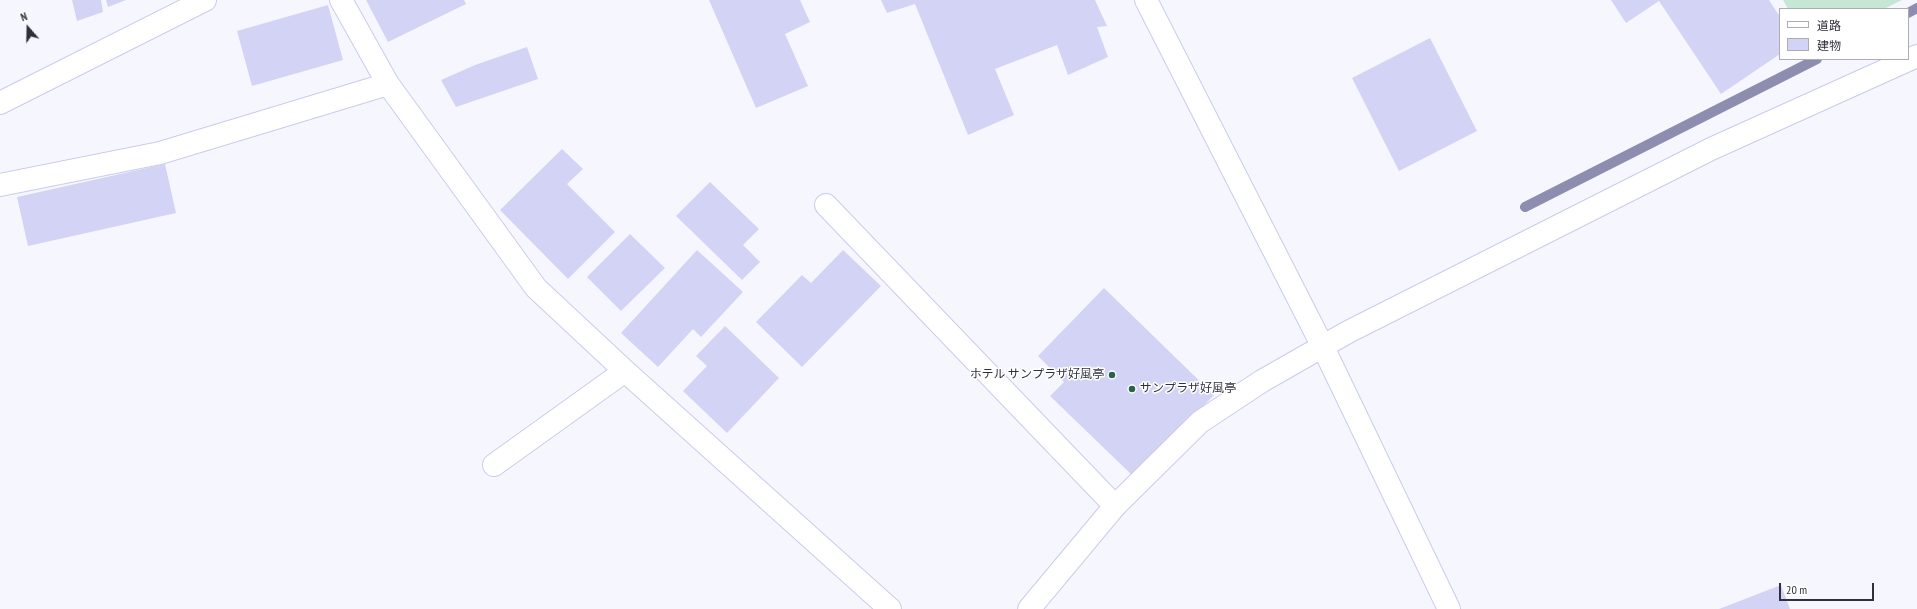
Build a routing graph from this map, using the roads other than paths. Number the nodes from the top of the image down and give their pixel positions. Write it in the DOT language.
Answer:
graph roads {
  1 [pos="205,0"];
  2 [pos="341,0"];
  3 [pos="1146,0"];
  4 [pos="1908,60"];
  5 [pos="388,84"];
  6 [pos="0,103"];
  7 [pos="0,185"];
  8 [pos="826,205"];
  9 [pos="1323,347"];
  10 [pos="625,371"];
  11 [pos="494,465"];
  12 [pos="1116,506"];
  13 [pos="890,609"];
  14 [pos="1029,609"];
  15 [pos="1449,609"];
  1 -- 6 [label="street"];
  2 -- 5 [label="street"];
  3 -- 9 [label="street"];
  4 -- 9 [label="street"];
  5 -- 7 [label="street"];
  5 -- 10 [label="street"];
  8 -- 12 [label="street"];
  9 -- 12 [label="street"];
  9 -- 15 [label="street"];
  10 -- 11 [label="street"];
  10 -- 13 [label="street"];
  12 -- 14 [label="street"];
}
